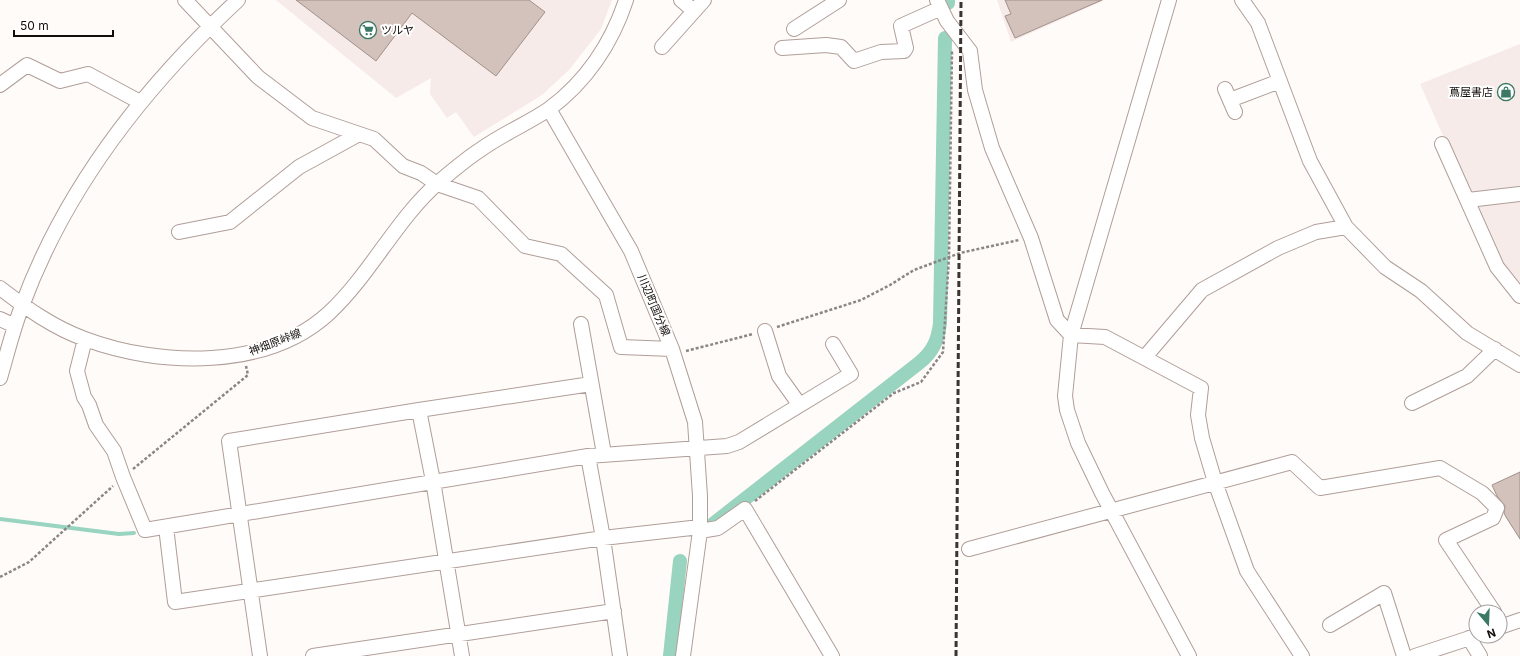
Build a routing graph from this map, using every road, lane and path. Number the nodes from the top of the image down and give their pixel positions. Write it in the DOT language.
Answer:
graph roads {
  1 [pos="186,0"];
  2 [pos="238,0"];
  3 [pos="626,0"];
  4 [pos="681,0"];
  5 [pos="704,0"];
  6 [pos="839,0"];
  7 [pos="1169,0"];
  8 [pos="1242,0"];
  9 [pos="939,4"];
  10 [pos="694,11"];
  11 [pos="209,27"];
  12 [pos="794,29"];
  13 [pos="953,29"];
  14 [pos="662,47"];
  15 [pos="782,48"];
  16 [pos="1280,81"];
  17 [pos="0,85"];
  18 [pos="1230,101"];
  19 [pos="140,102"];
  20 [pos="549,109"];
  21 [pos="359,134"];
  22 [pos="1442,144"];
  23 [pos="437,184"];
  24 [pos="1520,194"];
  25 [pos="1468,200"];
  26 [pos="1346,226"];
  27 [pos="179,232"];
  28 [pos="1031,238"];
  29 [pos="949,257"];
  30 [pos="0,288"];
  31 [pos="1520,296"];
  32 [pos="22,305"];
  33 [pos="0,319"];
  34 [pos="581,324"];
  35 [pos="15,326"];
  36 [pos="765,331"];
  37 [pos="1071,335"];
  38 [pos="85,339"];
  39 [pos="833,344"];
  40 [pos="672,349"];
  41 [pos="1496,349"];
  42 [pos="1145,357"];
  43 [pos="1519,364"];
  44 [pos="0,378"];
  45 [pos="591,384"];
  46 [pos="1412,403"];
  47 [pos="799,404"];
  48 [pos="419,410"];
  49 [pos="698,449"];
  50 [pos="604,454"];
  51 [pos="588,456"];
  52 [pos="433,481"];
  53 [pos="1215,482"];
  54 [pos="745,509"];
  55 [pos="1112,511"];
  56 [pos="240,515"];
  57 [pos="166,527"];
  58 [pos="700,529"];
  59 [pos="603,538"];
  60 [pos="968,549"];
  61 [pos="446,562"];
  62 [pos="251,591"];
  63 [pos="1489,604"];
  64 [pos="614,611"];
  65 [pos="1520,620"];
  66 [pos="1508,623"];
  67 [pos="1330,625"];
  68 [pos="459,634"];
  69 [pos="1468,638"];
  70 [pos="1475,644"];
  71 [pos="328,655"];
  72 [pos="260,656"];
  73 [pos="313,656"];
  74 [pos="462,656"];
  75 [pos="620,656"];
  76 [pos="683,656"];
  77 [pos="832,656"];
  78 [pos="1188,656"];
  79 [pos="1302,656"];
  80 [pos="1404,656"];
  81 [pos="1415,656"];
  82 [pos="1480,656"];
  1 -- 11 [label="street"];
  2 -- 11 [label="street"];
  3 -- 20 [label="street"];
  4 -- 10 [label="street"];
  5 -- 10 [label="street"];
  6 -- 12 [label="street"];
  7 -- 37 [label="street"];
  8 -- 16 [label="street"];
  9 -- 13 [label="street"];
  9 -- 15 [label="street"];
  10 -- 14 [label="street"];
  11 -- 19 [label="street"];
  11 -- 21 [label="street"];
  13 -- 28 [label="street"];
  13 -- 29 [label="path"];
  16 -- 18 [label="street"];
  16 -- 26 [label="street"];
  17 -- 19 [label="street"];
  19 -- 32 [label="street"];
  20 -- 23 [label="street, 神畑原峠線"];
  20 -- 40 [label="street, 川辺町国分線"];
  21 -- 23 [label="street"];
  21 -- 27 [label="street"];
  22 -- 25 [label="street"];
  23 -- 38 [label="street, 神畑原峠線"];
  23 -- 40 [label="street"];
  24 -- 25 [label="street"];
  25 -- 31 [label="street"];
  26 -- 41 [label="street"];
  26 -- 42 [label="street"];
  28 -- 29 [label="path"];
  28 -- 37 [label="street"];
  29 -- 36 [label="path"];
  29 -- 54 [label="path"];
  30 -- 32 [label="street, 神畑原峠線"];
  32 -- 35 [label="street"];
  32 -- 38 [label="street, 神畑原峠線"];
  33 -- 35 [label="street"];
  34 -- 45 [label="street"];
  35 -- 44 [label="street"];
  36 -- 40 [label="path"];
  36 -- 47 [label="street"];
  37 -- 42 [label="street"];
  37 -- 55 [label="street"];
  38 -- 57 [label="street"];
  39 -- 47 [label="street"];
  40 -- 49 [label="street, 川辺町国分線"];
  41 -- 43 [label="street"];
  41 -- 46 [label="street"];
  42 -- 53 [label="street"];
  45 -- 48 [label="street"];
  45 -- 50 [label="street"];
  47 -- 49 [label="street"];
  48 -- 52 [label="street"];
  48 -- 56 [label="street"];
  49 -- 50 [label="street"];
  49 -- 58 [label="street, 川辺町国分線"];
  50 -- 51 [label="street"];
  51 -- 52 [label="street"];
  51 -- 59 [label="street"];
  52 -- 56 [label="street"];
  52 -- 61 [label="street"];
  53 -- 55 [label="street"];
  53 -- 63 [label="street"];
  53 -- 79 [label="street"];
  54 -- 58 [label="street"];
  54 -- 77 [label="street"];
  55 -- 60 [label="street"];
  55 -- 78 [label="street"];
  56 -- 57 [label="street"];
  56 -- 62 [label="street"];
  57 -- 62 [label="street"];
  58 -- 59 [label="street"];
  58 -- 76 [label="street, 川辺町国分線"];
  59 -- 61 [label="street"];
  59 -- 64 [label="street"];
  61 -- 62 [label="street"];
  61 -- 68 [label="street"];
  62 -- 72 [label="street"];
  64 -- 68 [label="street"];
  64 -- 75 [label="street"];
  65 -- 66 [label="street"];
  67 -- 80 [label="street"];
  68 -- 71 [label="street"];
  68 -- 74 [label="street"];
  69 -- 81 [label="street"];
  70 -- 82 [label="street"];
  71 -- 73 [label="street"];
}
